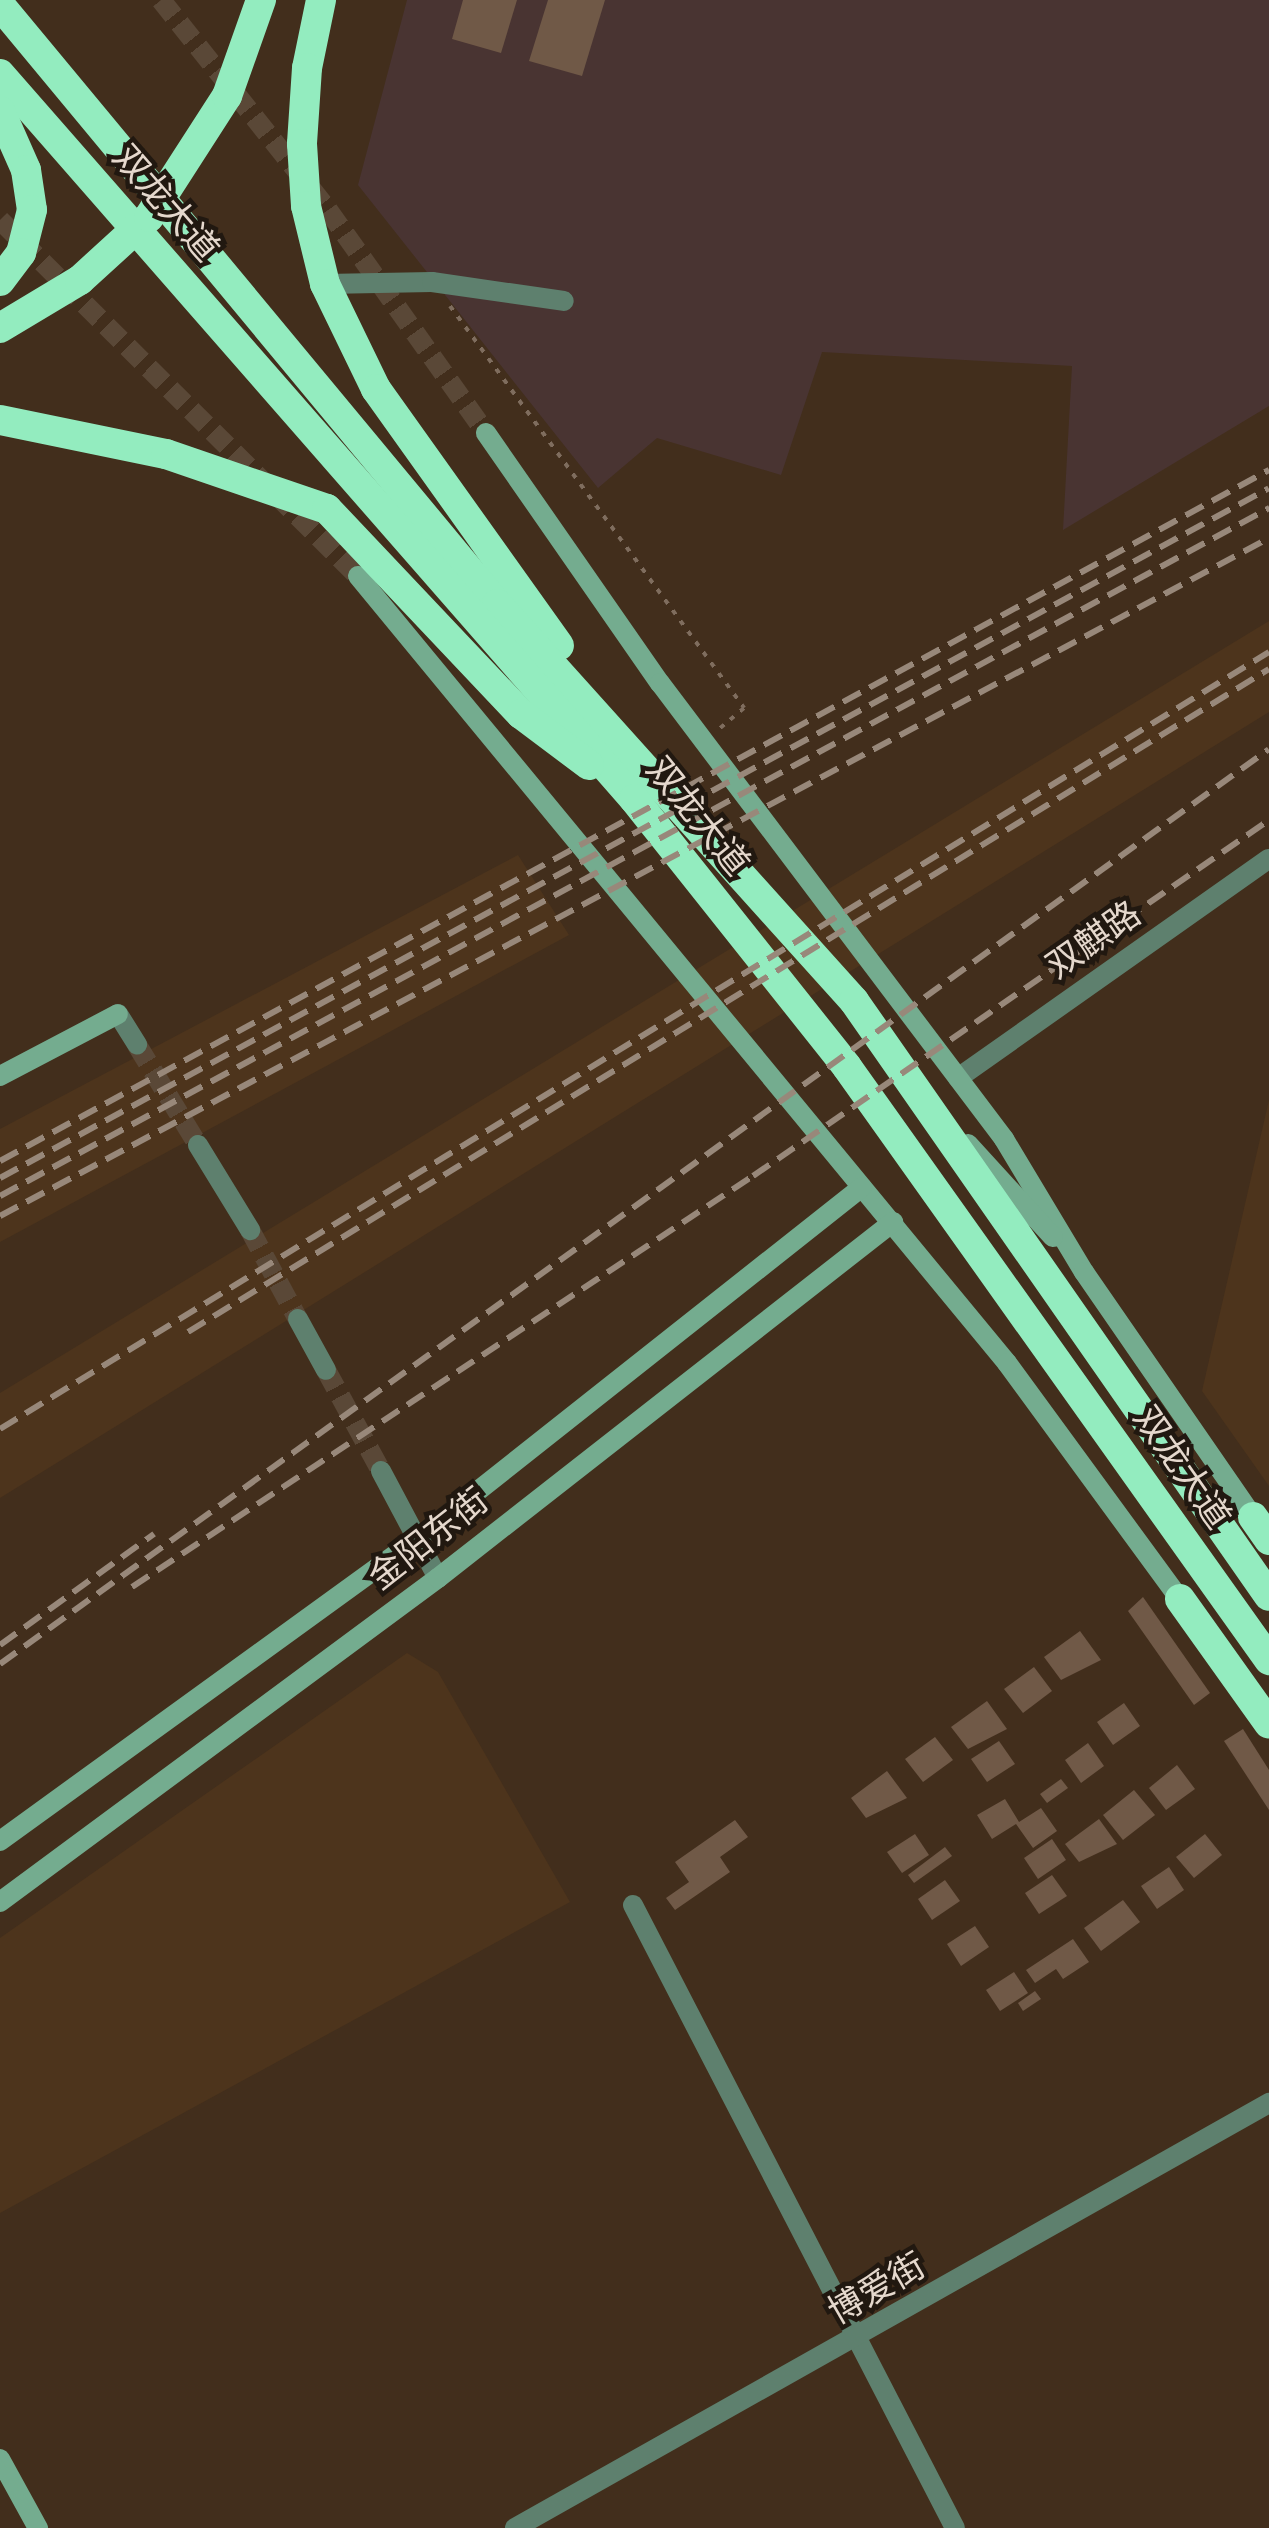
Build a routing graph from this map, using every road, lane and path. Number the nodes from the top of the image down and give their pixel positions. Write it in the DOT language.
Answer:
graph roads {
  1 [pos="261,0"];
  2 [pos="321,0"];
  3 [pos="0,4"];
  4 [pos="0,74"];
  5 [pos="0,111"];
  6 [pos="0,282"];
  7 [pos="432,282"];
  8 [pos="325,284"];
  9 [pos="564,300"];
  10 [pos="0,328"];
  11 [pos="0,420"];
  12 [pos="486,432"];
  13 [pos="0,434"];
  14 [pos="106,444"];
  15 [pos="358,576"];
  16 [pos="704,742"];
  17 [pos="654,773"];
  18 [pos="634,799"];
  19 [pos="1269,859"];
  20 [pos="137,1045"];
  21 [pos="904,1074"];
  22 [pos="0,1076"];
  23 [pos="958,1078"];
  24 [pos="198,1145"];
  25 [pos="862,1187"];
  26 [pos="893,1222"];
  27 [pos="250,1230"];
  28 [pos="1084,1272"];
  29 [pos="298,1319"];
  30 [pos="326,1370"];
  31 [pos="381,1471"];
  32 [pos="1261,1529"];
  33 [pos="417,1538"];
  34 [pos="438,1578"];
  35 [pos="1269,1596"];
  36 [pos="1180,1599"];
  37 [pos="1269,1660"];
  38 [pos="1269,1724"];
  39 [pos="0,1841"];
  40 [pos="0,1902"];
  41 [pos="633,1905"];
  42 [pos="1269,2103"];
  43 [pos="857,2340"];
  44 [pos="0,2459"];
  45 [pos="38,2528"];
  46 [pos="515,2528"];
  47 [pos="955,2528"];
  1 -- 10 [label="highway, bridge"];
  2 -- 8 [label="highway"];
  3 -- 17 [label="highway, 双龙大道"];
  4 -- 18 [label="highway, 双龙大道"];
  5 -- 6 [label="highway"];
  7 -- 8 [label="street"];
  7 -- 9 [label="street"];
  7 -- 16 [label="path"];
  8 -- 17 [label="highway"];
  11 -- 14 [label="highway"];
  12 -- 16 [label="street"];
  13 -- 14 [label="highway"];
  14 -- 18 [label="highway"];
  15 -- 25 [label="street"];
  16 -- 23 [label="street"];
  17 -- 21 [label="highway, 双龙大道"];
  18 -- 37 [label="highway, 双龙大道"];
  19 -- 23 [label="street, 双麒路"];
  20 -- 22 [label="street"];
  21 -- 28 [label="street"];
  21 -- 35 [label="highway, 双龙大道"];
  23 -- 28 [label="street"];
  24 -- 27 [label="street"];
  25 -- 26 [label="street"];
  25 -- 33 [label="street, 金阳东街"];
  26 -- 34 [label="street, 金阳东街"];
  26 -- 36 [label="street"];
  28 -- 32 [label="street"];
  29 -- 30 [label="street"];
  31 -- 33 [label="street"];
  33 -- 34 [label="street"];
  33 -- 39 [label="street, 金阳东街"];
  34 -- 40 [label="street, 金阳东街"];
  36 -- 38 [label="highway"];
  41 -- 43 [label="street"];
  42 -- 43 [label="street, 博爱街"];
  43 -- 46 [label="street, 博爱街"];
  43 -- 47 [label="street"];
  44 -- 45 [label="street"];
}
